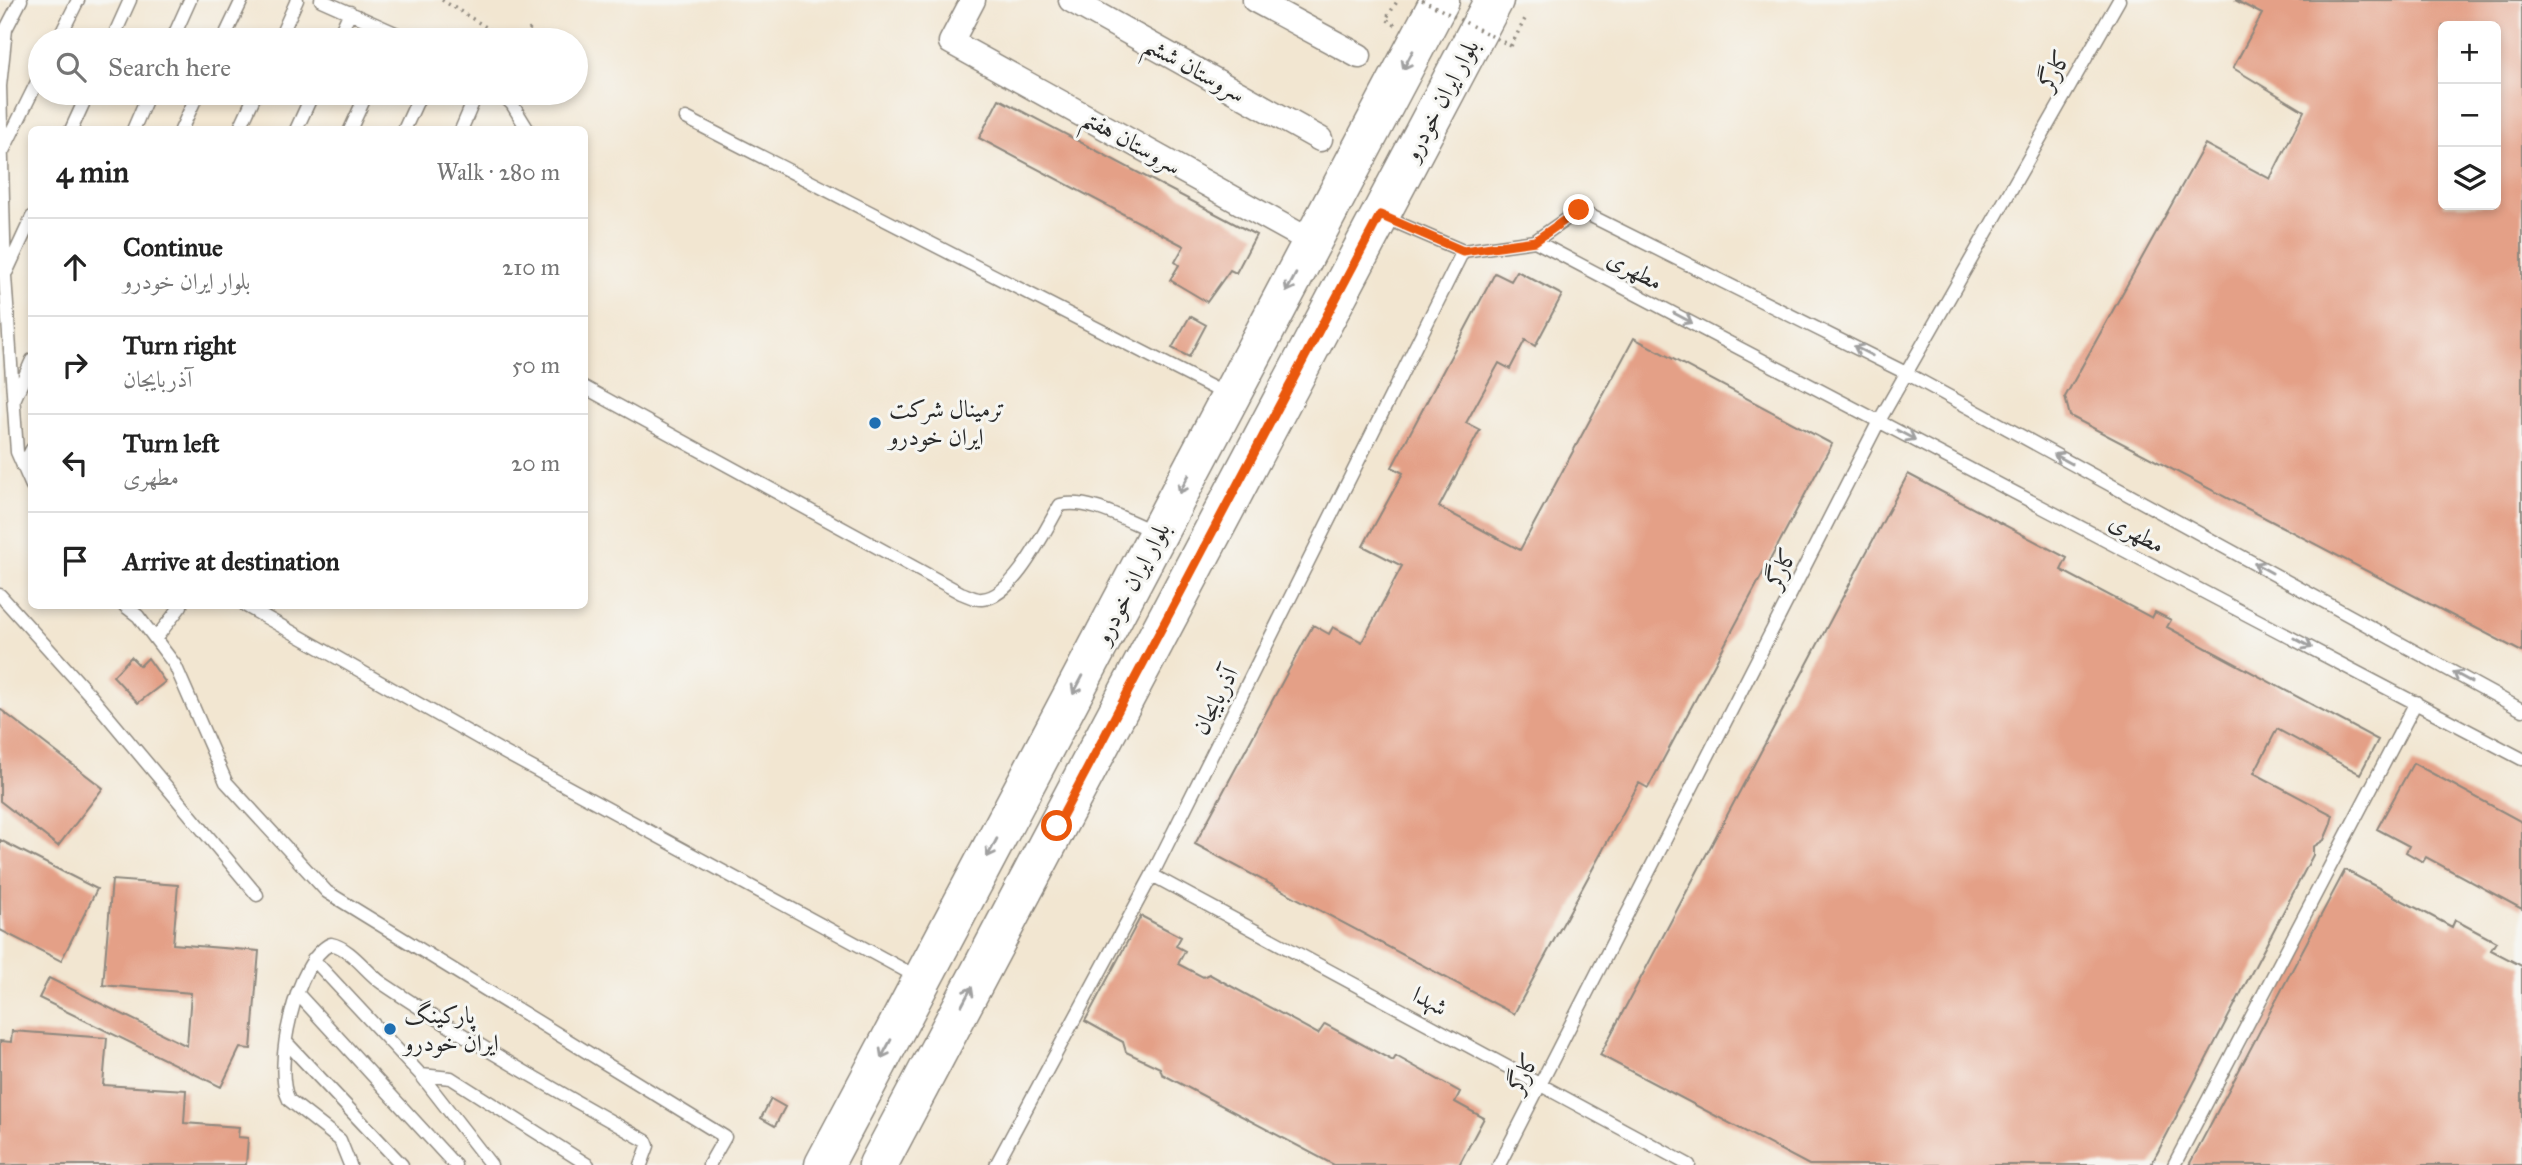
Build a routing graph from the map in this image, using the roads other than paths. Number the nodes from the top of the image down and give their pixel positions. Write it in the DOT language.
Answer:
graph roads {
  1 [pos="21,0"];
  2 [pos="78,0"];
  3 [pos="130,0"];
  4 [pos="190,0"];
  5 [pos="242,0"];
  6 [pos="297,0"];
  7 [pos="321,0"];
  8 [pos="973,0"];
  9 [pos="1071,0"];
  10 [pos="1255,0"];
  11 [pos="1440,0"];
  12 [pos="2119,0"];
  13 [pos="1510,9"];
  14 [pos="350,12"];
  15 [pos="64,28"];
  16 [pos="117,28"];
  17 [pos="177,28"];
  18 [pos="229,28"];
  19 [pos="284,28"];
  20 [pos="343,28"];
  21 [pos="379,28"];
  22 [pos="1359,56"];
  23 [pos="28,101"];
  24 [pos="82,105"];
  25 [pos="144,105"];
  26 [pos="192,105"];
  27 [pos="250,105"];
  28 [pos="307,105"];
  29 [pos="361,105"];
  30 [pos="415,105"];
  31 [pos="472,105"];
  32 [pos="513,105"];
  33 [pos="686,118"];
  34 [pos="73,126"];
  35 [pos="135,126"];
  36 [pos="183,126"];
  37 [pos="241,126"];
  38 [pos="298,126"];
  39 [pos="352,126"];
  40 [pos="406,126"];
  41 [pos="463,126"];
  42 [pos="526,126"];
  43 [pos="1320,139"];
  44 [pos="2,155"];
  45 [pos="1380,215"];
  46 [pos="28,226"];
  47 [pos="1535,241"];
  48 [pos="1312,242"];
  49 [pos="1463,251"];
  50 [pos="5,276"];
  51 [pos="28,369"];
  52 [pos="1906,373"];
  53 [pos="588,389"];
  54 [pos="1230,397"];
  55 [pos="13,402"];
  56 [pos="1879,421"];
  57 [pos="28,457"];
  58 [pos="23,467"];
  59 [pos="28,478"];
  60 [pos="1158,533"];
  61 [pos="0,595"];
  62 [pos="128,609"];
  63 [pos="179,609"];
  64 [pos="251,609"];
  65 [pos="156,638"];
  66 [pos="2416,702"];
  67 [pos="2522,710"];
  68 [pos="1047,744"];
  69 [pos="2522,759"];
  70 [pos="1088,768"];
  71 [pos="1016,803"];
  72 [pos="1057,826"];
  73 [pos="1152,875"];
  74 [pos="257,895"];
  75 [pos="313,959"];
  76 [pos="922,980"];
  77 [pos="297,993"];
  78 [pos="286,1042"];
  79 [pos="421,1074"];
  80 [pos="1541,1085"];
  81 [pos="351,1165"];
  82 [pos="402,1165"];
  83 [pos="455,1165"];
  84 [pos="491,1165"];
  85 [pos="588,1165"];
  86 [pos="640,1165"];
  87 [pos="709,1165"];
  88 [pos="824,1165"];
  89 [pos="878,1165"];
  90 [pos="996,1165"];
  91 [pos="1499,1165"];
  92 [pos="1689,1165"];
  93 [pos="2174,1165"];
  1 -- 44 [label="lane"];
  2 -- 15 [label="lane"];
  3 -- 16 [label="lane"];
  4 -- 17 [label="lane"];
  5 -- 18 [label="lane"];
  6 -- 19 [label="lane"];
  7 -- 14 [label="lane"];
  8 -- 48 [label="street, سروستان هفتم"];
  9 -- 43 [label="street, سروستان ششم"];
  10 -- 22 [label="street"];
  11 -- 48 [label="main road, بلوار ایران خودرو, one-way"];
  12 -- 52 [label="lane, کارگر"];
  13 -- 45 [label="main road, بلوار ایران خودرو"];
  14 -- 20 [label="lane"];
  14 -- 21 [label="lane"];
  23 -- 44 [label="lane"];
  24 -- 34 [label="lane"];
  25 -- 35 [label="lane"];
  26 -- 36 [label="lane"];
  27 -- 37 [label="lane"];
  28 -- 38 [label="lane"];
  29 -- 39 [label="lane"];
  30 -- 40 [label="lane"];
  31 -- 41 [label="lane"];
  32 -- 42 [label="lane"];
  33 -- 54 [label="lane"];
  44 -- 50 [label="lane"];
  45 -- 49 [label="lane"];
  45 -- 70 [label="main road, بلوار ایران خودرو"];
  46 -- 50 [label="lane"];
  47 -- 49 [label="lane"];
  52 -- 47 [label="lane, مطهری, one-way"];
  47 -- 56 [label="lane, مطهری, one-way"];
  48 -- 54 [label="main road, بلوار ایران خودرو, one-way"];
  49 -- 73 [label="lane, آذربایجان"];
  50 -- 55 [label="lane"];
  51 -- 55 [label="lane"];
  52 -- 56 [label="lane, کارگر"];
  67 -- 52 [label="lane, مطهری, one-way"];
  53 -- 60 [label="lane"];
  54 -- 60 [label="main road, بلوار ایران خودرو, one-way"];
  55 -- 58 [label="lane"];
  56 -- 66 [label="lane, مطهری, one-way"];
  56 -- 80 [label="lane, کارگر"];
  57 -- 58 [label="lane"];
  58 -- 59 [label="lane"];
  60 -- 68 [label="main road, بلوار ایران خودرو, one-way"];
  61 -- 74 [label="lane"];
  62 -- 65 [label="lane"];
  63 -- 65 [label="lane"];
  64 -- 76 [label="lane"];
  65 -- 87 [label="lane"];
  66 -- 69 [label="lane, مطهری"];
  66 -- 93 [label="lane"];
  68 -- 70 [label="main road"];
  68 -- 71 [label="main road, بلوار ایران خودرو"];
  70 -- 72 [label="main road, بلوار ایران خودرو"];
  71 -- 72 [label="main road"];
  71 -- 76 [label="main road, بلوار ایران خودرو, one-way"];
  89 -- 72 [label="main road, بلوار ایران خودرو, one-way"];
  73 -- 80 [label="lane, شهدا"];
  73 -- 90 [label="lane, آذربایجان"];
  75 -- 77 [label="lane"];
  75 -- 79 [label="lane"];
  75 -- 86 [label="lane"];
  76 -- 88 [label="main road, بلوار ایران خودرو, one-way"];
  77 -- 78 [label="lane"];
  77 -- 83 [label="lane"];
  78 -- 81 [label="lane"];
  78 -- 82 [label="lane"];
  79 -- 84 [label="lane"];
  79 -- 85 [label="lane"];
  80 -- 91 [label="lane, کارگر"];
  80 -- 92 [label="lane, شهدا"];
}
